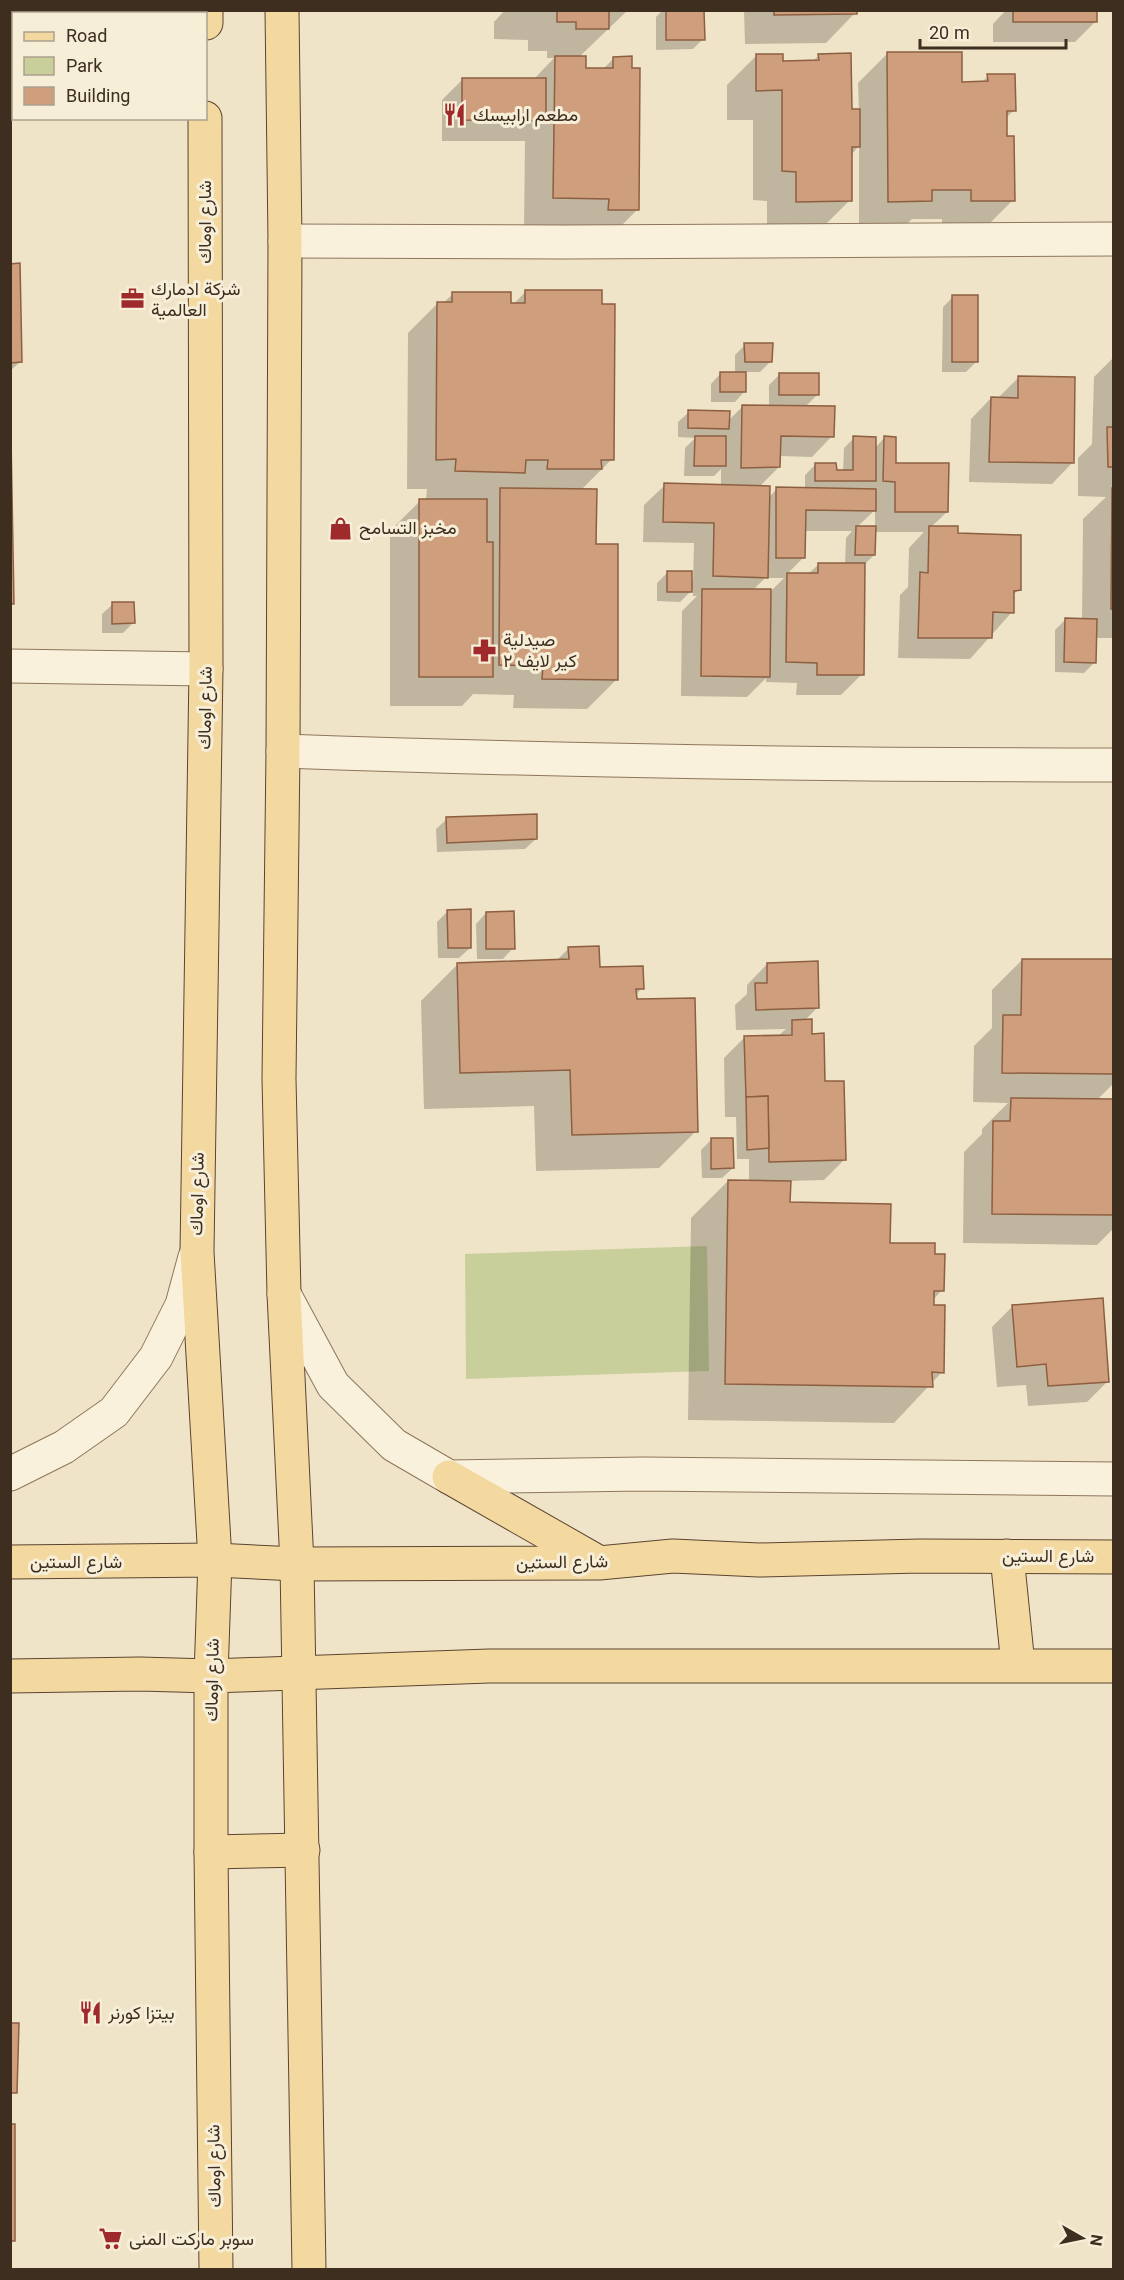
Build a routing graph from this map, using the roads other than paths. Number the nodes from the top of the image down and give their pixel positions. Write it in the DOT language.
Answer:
graph roads {
  1 [pos="282,10"];
  2 [pos="205,120"];
  3 [pos="1113,239"];
  4 [pos="285,241"];
  5 [pos="10,666"];
  6 [pos="206,669"];
  7 [pos="283,751"];
  8 [pos="1113,765"];
  9 [pos="196,1252"];
  10 [pos="284,1294"];
  11 [pos="10,1474"];
  12 [pos="449,1478"];
  13 [pos="1113,1479"];
  14 [pos="1007,1556"];
  15 [pos="1113,1557"];
  16 [pos="215,1560"];
  17 [pos="10,1562"];
  18 [pos="599,1563"];
  19 [pos="297,1564"];
  20 [pos="1018,1665"];
  21 [pos="1113,1666"];
  22 [pos="299,1674"];
  23 [pos="10,1676"];
  24 [pos="211,1677"];
  25 [pos="303,1850"];
  26 [pos="211,1852"];
  27 [pos="216,2270"];
  28 [pos="309,2270"];
  1 -- 4 [label="main road"];
  2 -- 6 [label="main road, شارع اوماك"];
  3 -- 4 [label="street"];
  4 -- 7 [label="main road"];
  5 -- 6 [label="street"];
  6 -- 9 [label="main road, شارع اوماك"];
  7 -- 8 [label="street"];
  7 -- 10 [label="main road"];
  9 -- 11 [label="street"];
  9 -- 16 [label="main road, شارع اوماك"];
  10 -- 12 [label="street"];
  10 -- 19 [label="main road"];
  12 -- 13 [label="street"];
  12 -- 18 [label="main road"];
  14 -- 15 [label="main road, شارع الستين"];
  14 -- 18 [label="main road, شارع الستين"];
  14 -- 20 [label="main road"];
  16 -- 17 [label="main road, شارع الستين"];
  16 -- 19 [label="main road, شارع الستين"];
  16 -- 24 [label="main road, شارع اوماك"];
  18 -- 19 [label="main road, شارع الستين"];
  19 -- 22 [label="main road"];
  20 -- 21 [label="main road"];
  20 -- 22 [label="main road"];
  22 -- 24 [label="main road"];
  22 -- 25 [label="main road"];
  23 -- 24 [label="main road"];
  24 -- 26 [label="main road, شارع اوماك"];
  25 -- 26 [label="main road"];
  25 -- 28 [label="main road"];
  26 -- 27 [label="main road, شارع اوماك"];
}
